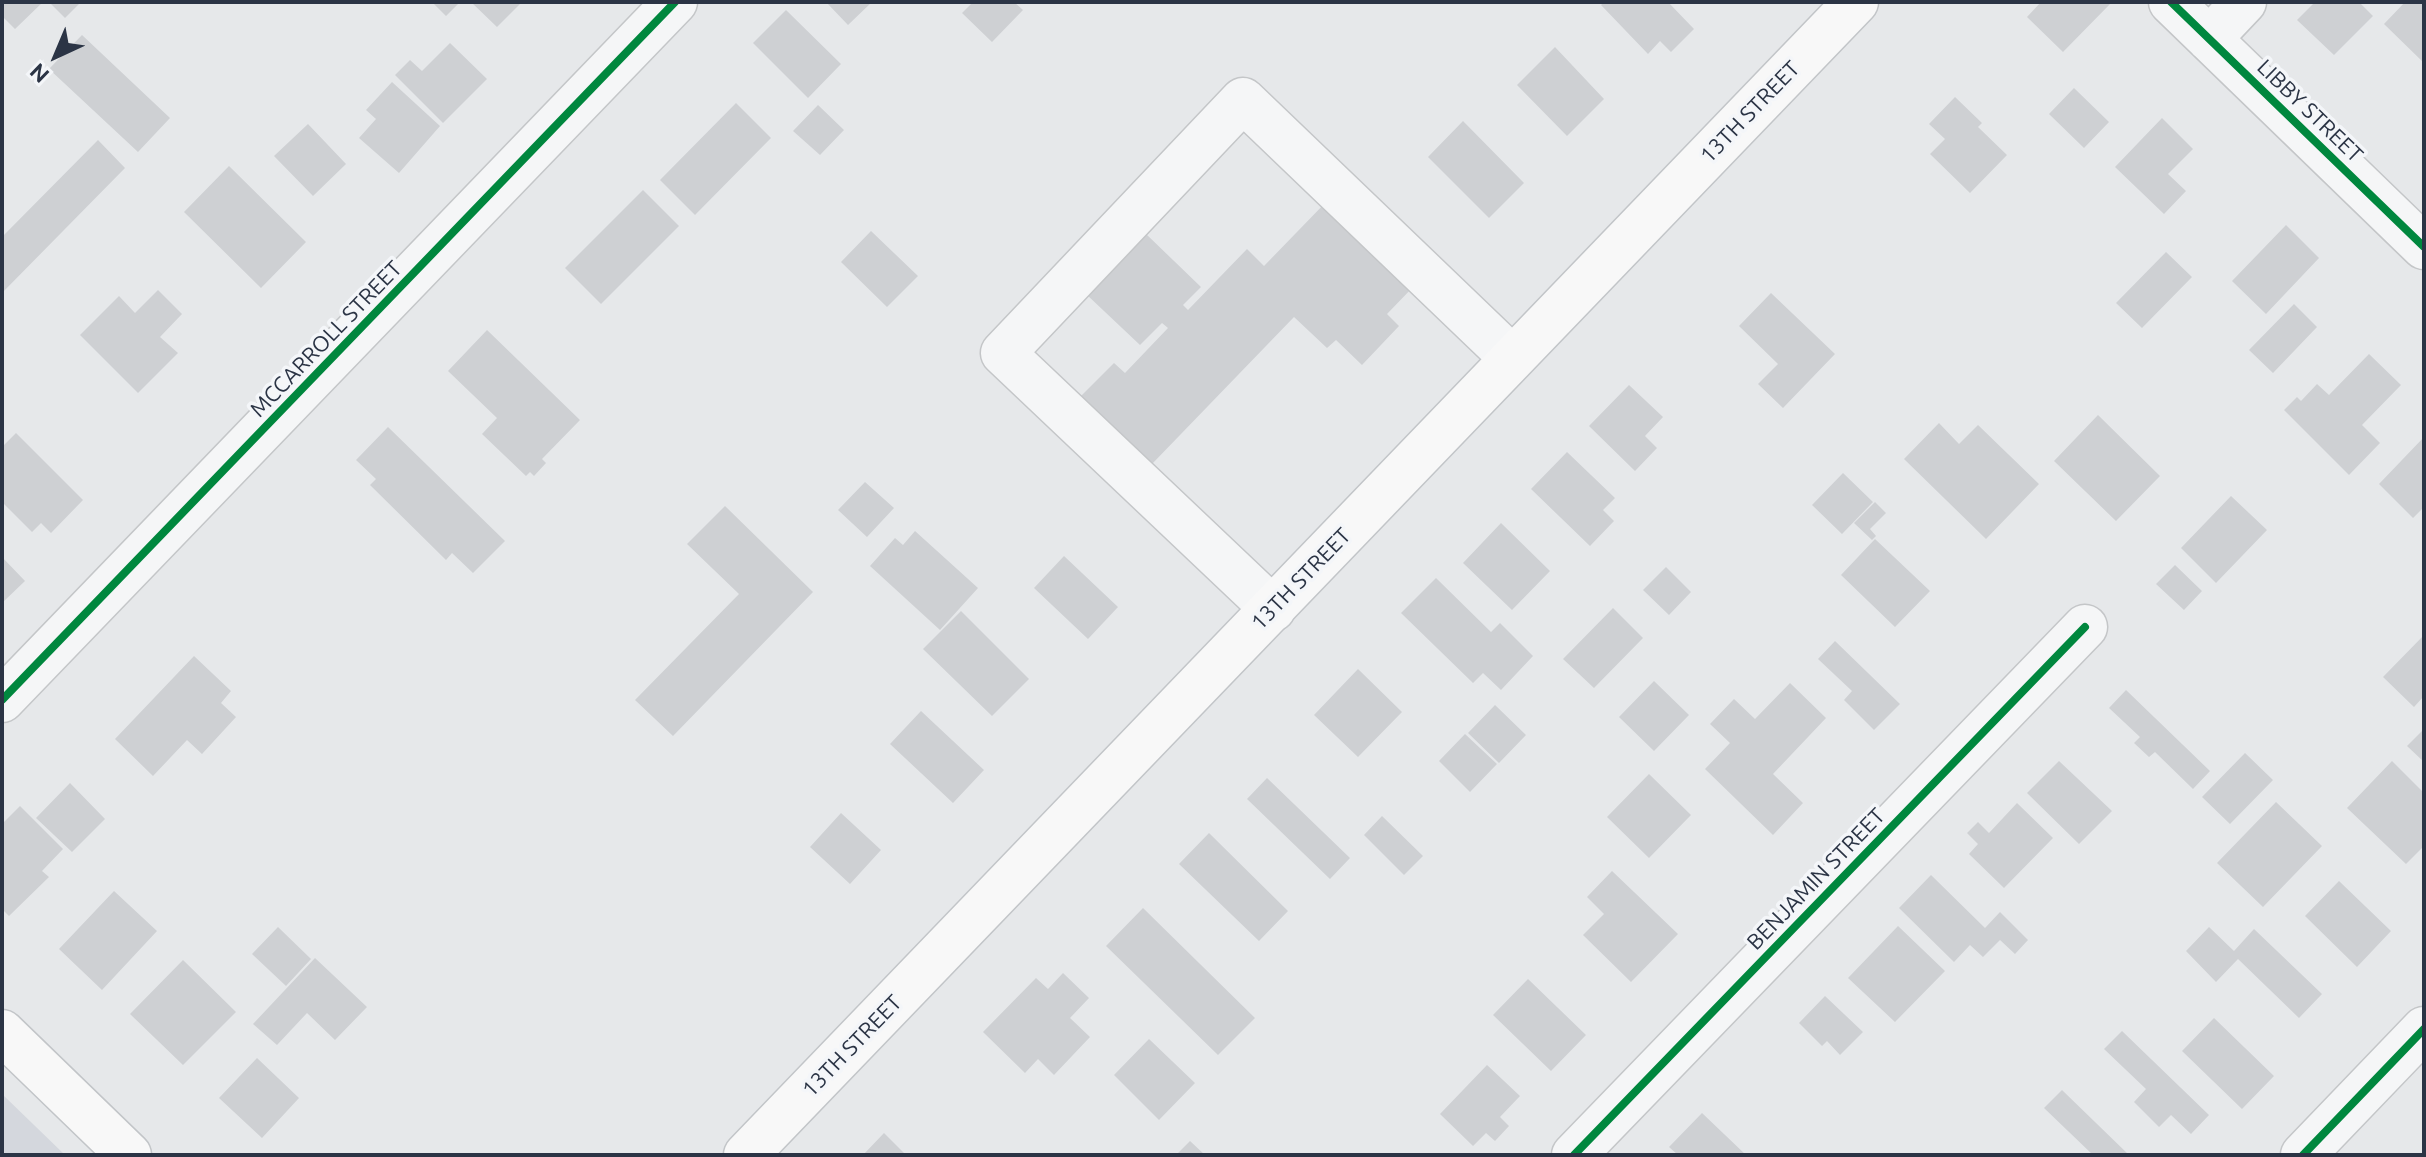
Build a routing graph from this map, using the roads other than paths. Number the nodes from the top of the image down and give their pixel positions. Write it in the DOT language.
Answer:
graph roads {
  1 [pos="675,2"];
  2 [pos="1856,2"];
  3 [pos="2171,2"];
  4 [pos="2244,2"];
  5 [pos="2209,39"];
  6 [pos="2423,245"];
  7 [pos="1512,358"];
  8 [pos="1273,609"];
  9 [pos="2085,627"];
  10 [pos="2,700"];
  11 [pos="2424,1029"];
  12 [pos="2,1032"];
  13 [pos="129,1155"];
  14 [pos="746,1155"];
  15 [pos="1574,1155"];
  16 [pos="2303,1155"];
  1 -- 10 [label="street, MCCARROLL STREET"];
  2 -- 7 [label="main road, 13TH STREET"];
  3 -- 5 [label="street, LIBBY STREET"];
  4 -- 5 [label="street"];
  5 -- 6 [label="street, LIBBY STREET"];
  7 -- 8 [label="main road, 13TH STREET"];
  7 -- 8 [label="street"];
  8 -- 14 [label="main road, 13TH STREET"];
  9 -- 15 [label="street, BENJAMIN STREET"];
  11 -- 16 [label="street"];
  12 -- 13 [label="main road"];
}
